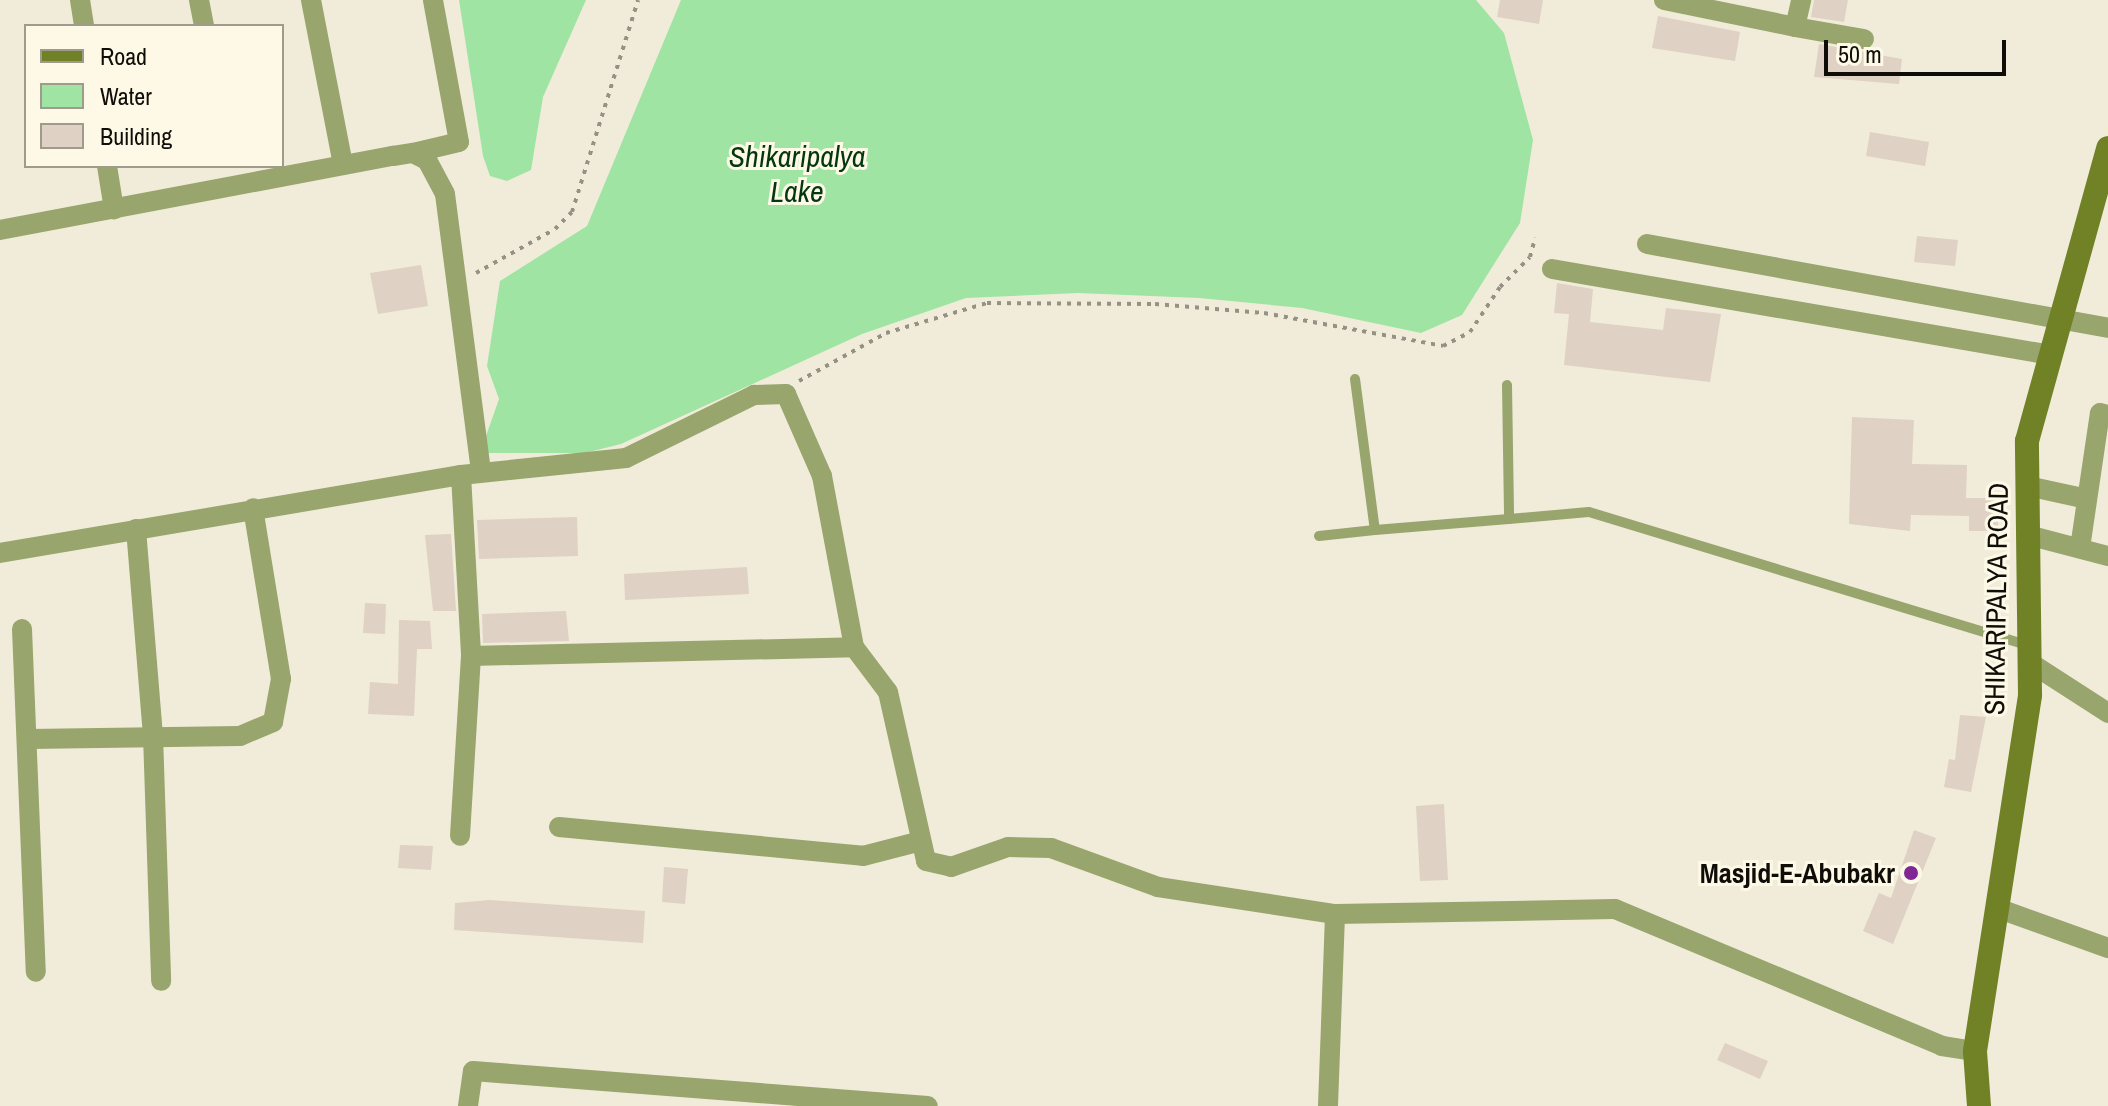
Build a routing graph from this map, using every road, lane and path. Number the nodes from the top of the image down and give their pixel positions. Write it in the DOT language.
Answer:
graph roads {
  1 [pos="80,0"];
  2 [pos="199,0"];
  3 [pos="311,0"];
  4 [pos="433,0"];
  5 [pos="638,0"];
  6 [pos="1664,0"];
  7 [pos="1801,0"];
  8 [pos="84,24"];
  9 [pos="204,24"];
  10 [pos="1795,27"];
  11 [pos="1864,39"];
  12 [pos="2108,148"];
  13 [pos="413,153"];
  14 [pos="343,165"];
  15 [pos="107,168"];
  16 [pos="234,176"];
  17 [pos="114,209"];
  18 [pos="0,228"];
  19 [pos="1535,238"];
  20 [pos="1647,244"];
  21 [pos="1552,269"];
  22 [pos="454,287"];
  23 [pos="2062,315"];
  24 [pos="2108,328"];
  25 [pos="2051,355"];
  26 [pos="1355,379"];
  27 [pos="1507,385"];
  28 [pos="786,394"];
  29 [pos="2108,415"];
  30 [pos="471,473"];
  31 [pos="2027,486"];
  32 [pos="2087,499"];
  33 [pos="253,508"];
  34 [pos="1509,519"];
  35 [pos="136,529"];
  36 [pos="1375,530"];
  37 [pos="2028,535"];
  38 [pos="1319,536"];
  39 [pos="2080,548"];
  40 [pos="0,553"];
  41 [pos="2108,556"];
  42 [pos="22,629"];
  43 [pos="854,647"];
  44 [pos="2029,654"];
  45 [pos="471,656"];
  46 [pos="2108,713"];
  47 [pos="153,735"];
  48 [pos="29,739"];
  49 [pos="559,827"];
  50 [pos="460,836"];
  51 [pos="917,842"];
  52 [pos="1997,908"];
  53 [pos="1335,914"];
  54 [pos="2108,948"];
  55 [pos="36,972"];
  56 [pos="161,981"];
  57 [pos="1975,1051"];
  58 [pos="468,1106"];
  59 [pos="928,1106"];
  60 [pos="1328,1106"];
  61 [pos="1979,1106"];
  1 -- 8 [label="street"];
  2 -- 9 [label="street"];
  3 -- 14 [label="street"];
  4 -- 13 [label="street"];
  5 -- 22 [label="path"];
  6 -- 10 [label="street"];
  7 -- 10 [label="street"];
  10 -- 11 [label="street"];
  12 -- 23 [label="street, SHIKARIPALYA ROAD"];
  13 -- 14 [label="street"];
  13 -- 22 [label="street"];
  14 -- 16 [label="street"];
  15 -- 17 [label="street"];
  16 -- 17 [label="street"];
  17 -- 18 [label="street"];
  19 -- 28 [label="path"];
  20 -- 23 [label="street"];
  21 -- 25 [label="street"];
  22 -- 30 [label="street"];
  23 -- 24 [label="street"];
  23 -- 25 [label="street, SHIKARIPALYA ROAD"];
  25 -- 31 [label="street, SHIKARIPALYA ROAD"];
  26 -- 36 [label="lane"];
  27 -- 34 [label="lane"];
  28 -- 30 [label="street"];
  28 -- 43 [label="street"];
  29 -- 32 [label="street"];
  30 -- 33 [label="street"];
  30 -- 45 [label="street"];
  31 -- 32 [label="street"];
  31 -- 37 [label="street, SHIKARIPALYA ROAD"];
  32 -- 39 [label="street"];
  33 -- 35 [label="street"];
  33 -- 47 [label="street"];
  34 -- 36 [label="lane"];
  34 -- 44 [label="lane"];
  35 -- 40 [label="street"];
  35 -- 47 [label="street"];
  36 -- 38 [label="lane"];
  37 -- 39 [label="street"];
  37 -- 44 [label="street, SHIKARIPALYA ROAD"];
  39 -- 41 [label="street"];
  42 -- 48 [label="street"];
  43 -- 45 [label="street"];
  43 -- 51 [label="street"];
  44 -- 46 [label="street"];
  44 -- 52 [label="street, SHIKARIPALYA ROAD"];
  45 -- 50 [label="street"];
  47 -- 48 [label="street"];
  47 -- 56 [label="street"];
  48 -- 55 [label="street"];
  49 -- 51 [label="street"];
  51 -- 53 [label="street"];
  52 -- 54 [label="street"];
  52 -- 57 [label="street, SHIKARIPALYA ROAD"];
  53 -- 57 [label="street"];
  53 -- 60 [label="street"];
  57 -- 61 [label="street, SHIKARIPALYA ROAD"];
  58 -- 59 [label="street"];
}
